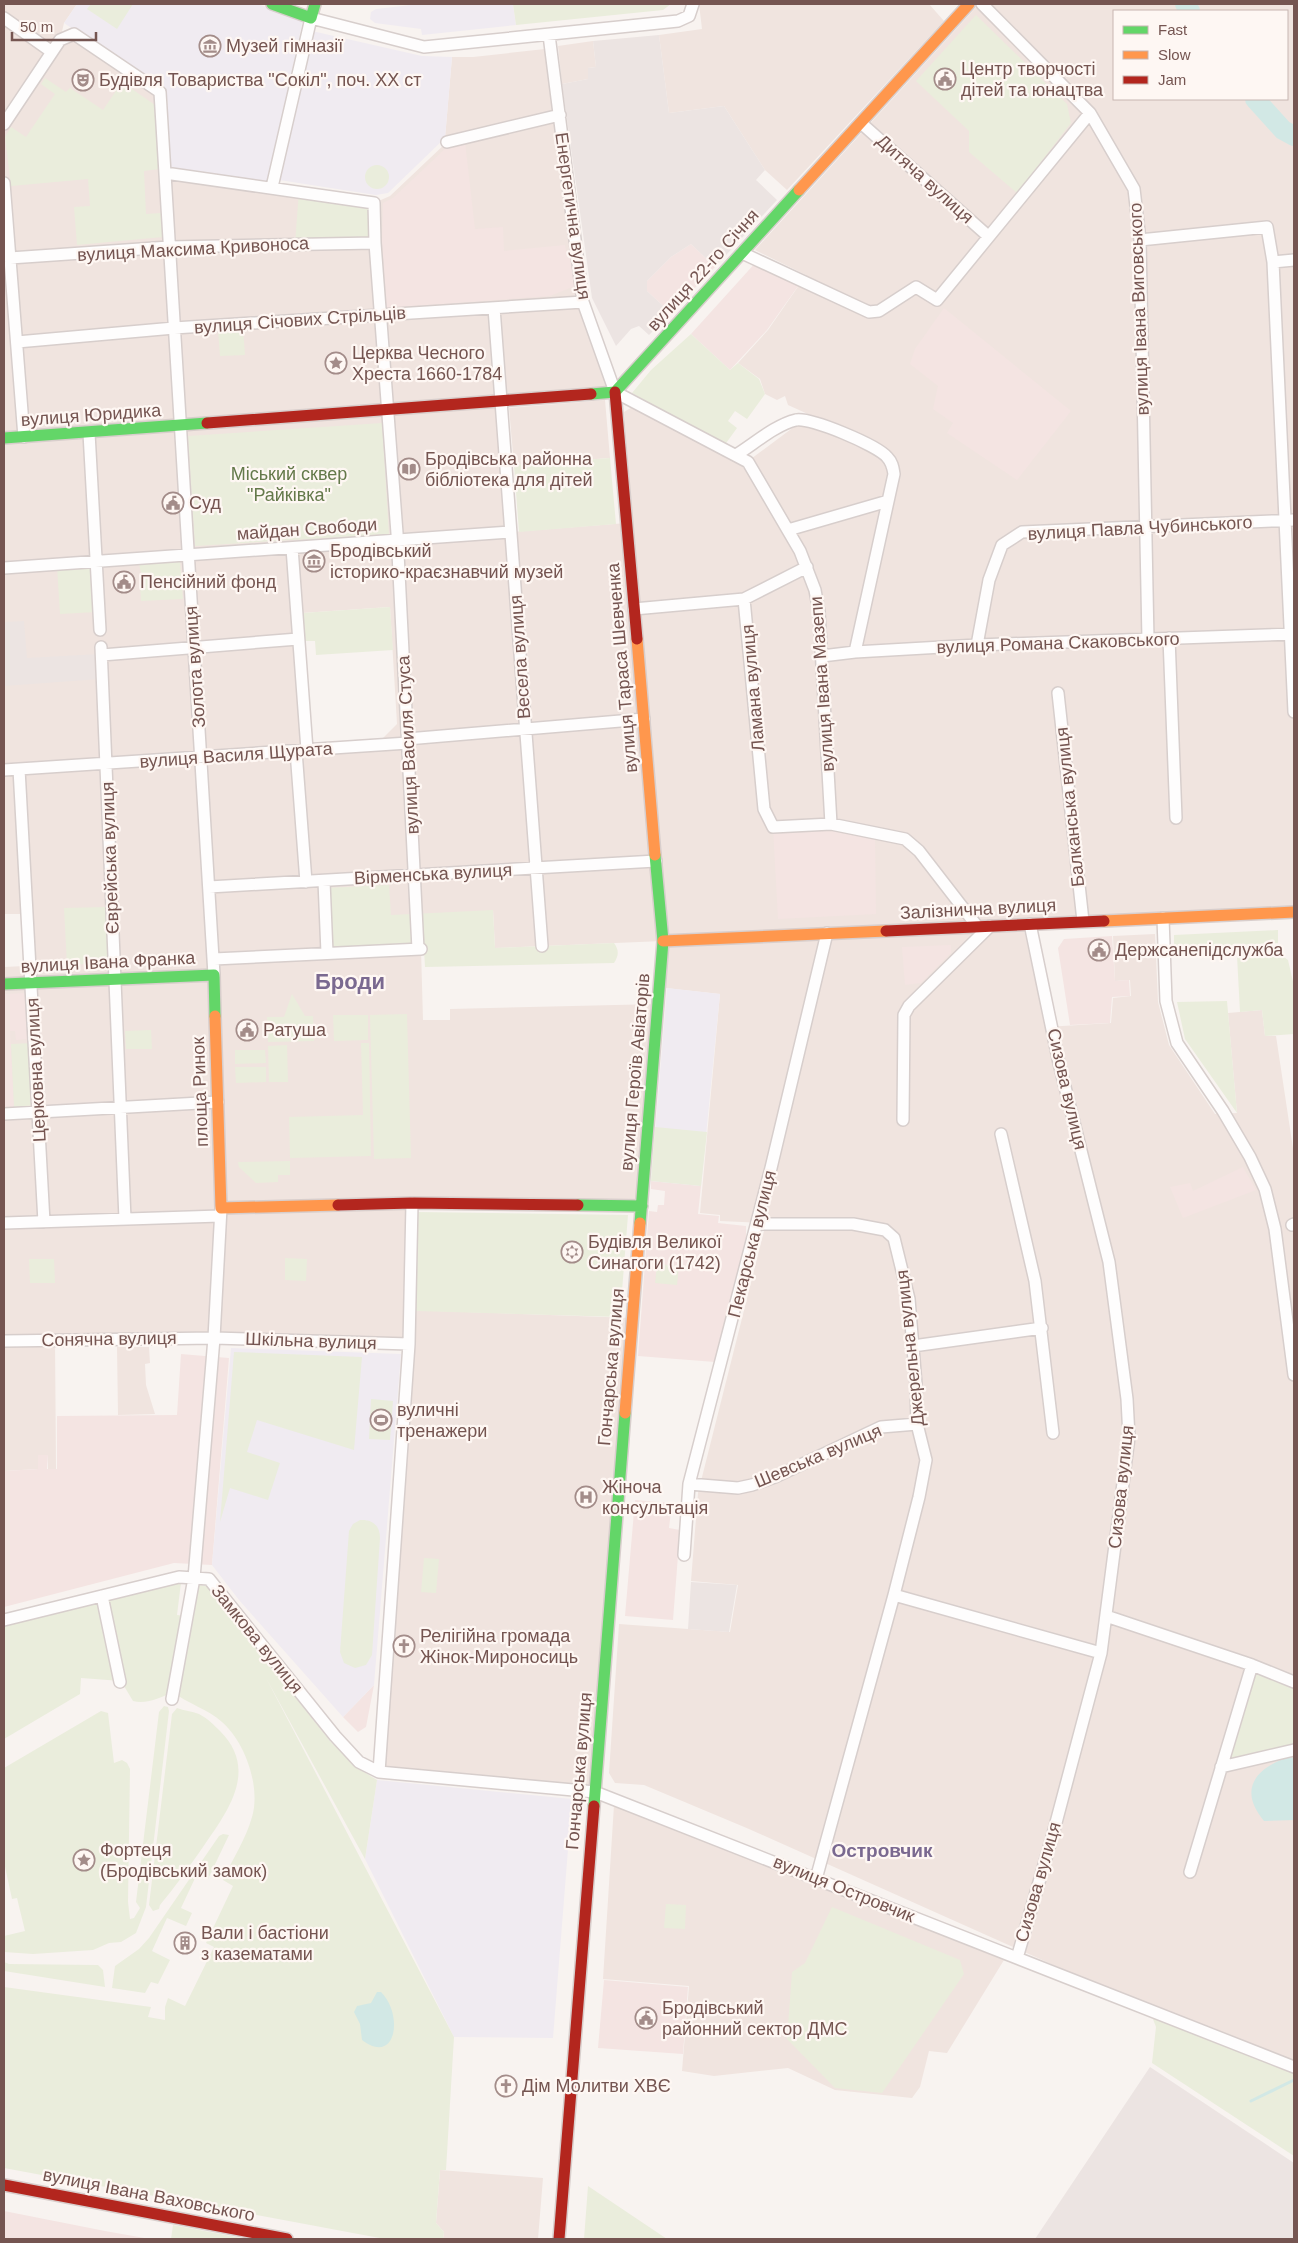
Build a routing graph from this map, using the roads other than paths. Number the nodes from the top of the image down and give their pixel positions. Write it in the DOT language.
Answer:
graph roads {
  1 [pos="272,4"];
  2 [pos="315,4"];
  3 [pos="694,4"];
  4 [pos="970,4"];
  5 [pos="982,4"];
  6 [pos="4,18"];
  7 [pos="311,18"];
  8 [pos="550,35"];
  9 [pos="52,52"];
  10 [pos="1090,113"];
  11 [pos="560,115"];
  12 [pos="861,123"];
  13 [pos="4,124"];
  14 [pos="447,142"];
  15 [pos="165,173"];
  16 [pos="4,183"];
  17 [pos="272,188"];
  18 [pos="5,199"];
  19 [pos="988,236"];
  20 [pos="1140,240"];
  21 [pos="375,243"];
  22 [pos="169,247"];
  23 [pos="742,253"];
  24 [pos="7,257"];
  25 [pos="1294,260"];
  26 [pos="1273,262"];
  27 [pos="583,302"];
  28 [pos="494,308"];
  29 [pos="381,315"];
  30 [pos="174,328"];
  31 [pos="17,342"];
  32 [pos="615,392"];
  33 [pos="500,401"];
  34 [pos="388,410"];
  35 [pos="180,426"];
  36 [pos="89,433"];
  37 [pos="24,437"];
  38 [pos="4,438"];
  39 [pos="736,455"];
  40 [pos="888,501"];
  41 [pos="1289,521"];
  42 [pos="1146,528"];
  43 [pos="788,530"];
  44 [pos="510,532"];
  45 [pos="398,540"];
  46 [pos="292,548"];
  47 [pos="188,554"];
  48 [pos="96,561"];
  49 [pos="807,567"];
  50 [pos="4,568"];
  51 [pos="744,599"];
  52 [pos="634,609"];
  53 [pos="100,630"];
  54 [pos="1292,634"];
  55 [pos="1169,638"];
  56 [pos="298,639"];
  57 [pos="1148,640"];
  58 [pos="977,645"];
  59 [pos="194,648"];
  60 [pos="855,652"];
  61 [pos="822,656"];
  62 [pos="1058,692"];
  63 [pos="1294,712"];
  64 [pos="644,719"];
  65 [pos="526,730"];
  66 [pos="407,741"];
  67 [pos="302,750"];
  68 [pos="201,757"];
  69 [pos="106,763"];
  70 [pos="19,769"];
  71 [pos="4,770"];
  72 [pos="1176,818"];
  73 [pos="831,824"];
  74 [pos="656,861"];
  75 [pos="536,868"];
  76 [pos="414,876"];
  77 [pos="324,881"];
  78 [pos="306,882"];
  79 [pos="209,887"];
  80 [pos="1294,912"];
  81 [pos="1163,918"];
  82 [pos="1083,922"];
  83 [pos="1030,924"];
  84 [pos="977,926"];
  85 [pos="990,926"];
  86 [pos="827,933"];
  87 [pos="663,941"];
  88 [pos="542,946"];
  89 [pos="327,954"];
  90 [pos="214,958"];
  91 [pos="214,975"];
  92 [pos="115,979"];
  93 [pos="31,983"];
  94 [pos="4,984"];
  95 [pos="218,1102"];
  96 [pos="120,1107"];
  97 [pos="38,1112"];
  98 [pos="4,1114"];
  99 [pos="903,1120"];
  100 [pos="1001,1134"];
  101 [pos="412,1203"];
  102 [pos="642,1206"];
  103 [pos="220,1212"];
  104 [pos="125,1219"];
  105 [pos="44,1222"];
  106 [pos="4,1224"];
  107 [pos="757,1224"];
  108 [pos="1042,1328"];
  109 [pos="214,1338"];
  110 [pos="4,1340"];
  111 [pos="409,1344"];
  112 [pos="913,1346"];
  113 [pos="1293,1354"];
  114 [pos="1294,1375"];
  115 [pos="917,1424"];
  116 [pos="1053,1434"];
  117 [pos="689,1484"];
  118 [pos="684,1555"];
  119 [pos="194,1578"];
  120 [pos="894,1595"];
  121 [pos="102,1596"];
  122 [pos="1106,1616"];
  123 [pos="4,1620"];
  124 [pos="1101,1653"];
  125 [pos="1252,1665"];
  126 [pos="120,1682"];
  127 [pos="1294,1682"];
  128 [pos="172,1699"];
  129 [pos="1294,1750"];
  130 [pos="1221,1767"];
  131 [pos="379,1772"];
  132 [pos="595,1792"];
  133 [pos="1190,1872"];
  134 [pos="816,1879"];
  135 [pos="1016,1958"];
  136 [pos="1294,2067"];
  137 [pos="4,2185"];
  138 [pos="287,2239"];
  139 [pos="559,2239"];
  1 -- 7 [label="main road"];
  2 -- 7 [label="main road"];
  3 -- 8 [label="street"];
  4 -- 12 [label="main road, вулиця 22-го Січня"];
  5 -- 10 [label="street, вулиця Івана Виговського"];
  6 -- 9 [label="street"];
  7 -- 8 [label="street"];
  7 -- 17 [label="street"];
  8 -- 11 [label="street, Енергетична вулиця"];
  9 -- 13 [label="street"];
  9 -- 15 [label="street"];
  10 -- 19 [label="street, Дитяча вулиця"];
  10 -- 20 [label="street, вулиця Івана Виговського"];
  11 -- 14 [label="street"];
  11 -- 27 [label="street, Енергетична вулиця"];
  12 -- 19 [label="street, Дитяча вулиця"];
  12 -- 23 [label="main road, вулиця 22-го Січня"];
  15 -- 17 [label="street"];
  15 -- 22 [label="street"];
  16 -- 18 [label="street"];
  17 -- 21 [label="street, майдан Свободи"];
  18 -- 24 [label="street"];
  19 -- 23 [label="street, Дитяча вулиця"];
  20 -- 26 [label="street"];
  20 -- 42 [label="street, вулиця Івана Виговського"];
  21 -- 22 [label="street, вулиця Максима Кривоноса"];
  21 -- 29 [label="street, майдан Свободи"];
  22 -- 24 [label="street, вулиця Максима Кривоноса"];
  22 -- 30 [label="street"];
  23 -- 32 [label="main road, вулиця 22-го Січня"];
  24 -- 31 [label="street"];
  25 -- 26 [label="street"];
  26 -- 41 [label="street"];
  27 -- 28 [label="street, вулиця Січових Стрільців"];
  27 -- 32 [label="street, Енергетична вулиця"];
  28 -- 29 [label="street, вулиця Січових Стрільців"];
  28 -- 33 [label="street, Весела вулиця"];
  29 -- 30 [label="street, вулиця Січових Стрільців"];
  29 -- 34 [label="street, майдан Свободи"];
  30 -- 31 [label="street, вулиця Січових Стрільців"];
  30 -- 35 [label="street"];
  31 -- 37 [label="street"];
  32 -- 33 [label="main road"];
  32 -- 39 [label="street, вулиця Івана Мазепи"];
  32 -- 52 [label="main road, вулиця Тараса Шевченка"];
  33 -- 34 [label="main road"];
  33 -- 44 [label="street, Весела вулиця"];
  34 -- 35 [label="main road"];
  34 -- 45 [label="street, майдан Свободи"];
  35 -- 36 [label="main road, вулиця Юридика"];
  35 -- 47 [label="street"];
  36 -- 37 [label="main road, вулиця Юридика"];
  36 -- 48 [label="street"];
  37 -- 38 [label="main road, вулиця Юридика"];
  39 -- 40 [label="street"];
  39 -- 43 [label="street, вулиця Івана Мазепи"];
  40 -- 43 [label="street"];
  40 -- 60 [label="street"];
  41 -- 42 [label="street, вулиця Павла Чубинського"];
  41 -- 54 [label="street"];
  42 -- 57 [label="street, вулиця Івана Виговського"];
  42 -- 58 [label="street, вулиця Павла Чубинського"];
  43 -- 49 [label="street, вулиця Івана Мазепи"];
  44 -- 45 [label="street"];
  44 -- 65 [label="street, Весела вулиця"];
  45 -- 46 [label="street, майдан Свободи"];
  45 -- 66 [label="street, вулиця Василя Стуса"];
  46 -- 47 [label="street, майдан Свободи"];
  46 -- 56 [label="street"];
  47 -- 48 [label="street, майдан Свободи"];
  47 -- 59 [label="street, Золота вулиця"];
  48 -- 50 [label="street, майдан Свободи"];
  48 -- 53 [label="street"];
  49 -- 51 [label="street"];
  49 -- 61 [label="street, вулиця Івана Мазепи"];
  51 -- 52 [label="street, Ламана вулиця"];
  51 -- 73 [label="street, Ламана вулиця"];
  52 -- 64 [label="main road, вулиця Тараса Шевченка"];
  54 -- 55 [label="street, вулиця Романа Скаковського"];
  54 -- 63 [label="street"];
  55 -- 57 [label="street, вулиця Романа Скаковського"];
  55 -- 72 [label="street"];
  56 -- 59 [label="street"];
  56 -- 67 [label="street"];
  57 -- 58 [label="street, вулиця Романа Скаковського"];
  58 -- 60 [label="street, вулиця Романа Скаковського"];
  59 -- 68 [label="street, Золота вулиця"];
  59 -- 69 [label="street, Єврейська вулиця"];
  60 -- 61 [label="street, вулиця Романа Скаковського"];
  61 -- 73 [label="street, вулиця Івана Мазепи"];
  62 -- 82 [label="street, Балканська вулиця"];
  64 -- 65 [label="street, вулиця Василя Щурата"];
  64 -- 74 [label="main road, вулиця Тараса Шевченка"];
  65 -- 66 [label="street, вулиця Василя Щурата"];
  65 -- 75 [label="street, Весела вулиця"];
  66 -- 67 [label="street, вулиця Василя Щурата"];
  66 -- 76 [label="street, вулиця Василя Стуса"];
  67 -- 68 [label="street, вулиця Василя Щурата"];
  67 -- 78 [label="street"];
  68 -- 69 [label="street, вулиця Василя Щурата"];
  68 -- 79 [label="street, Золота вулиця"];
  69 -- 70 [label="street, вулиця Василя Щурата"];
  69 -- 92 [label="street, Єврейська вулиця"];
  70 -- 71 [label="street, вулиця Василя Щурата"];
  70 -- 93 [label="street, Церковна вулиця"];
  73 -- 84 [label="street"];
  74 -- 75 [label="street, Вірменська вулиця"];
  74 -- 87 [label="main road, вулиця Тараса Шевченка"];
  75 -- 76 [label="street, Вірменська вулиця"];
  75 -- 88 [label="street, Весела вулиця"];
  76 -- 77 [label="street, Вірменська вулиця"];
  76 -- 89 [label="street, вулиця Василя Стуса"];
  77 -- 78 [label="street, Вірменська вулиця"];
  77 -- 89 [label="street"];
  78 -- 79 [label="street, Вірменська вулиця"];
  79 -- 90 [label="street, Золота вулиця"];
  80 -- 81 [label="main road, Залізнична вулиця"];
  81 -- 82 [label="main road, Залізнична вулиця"];
  81 -- 113 [label="street"];
  82 -- 83 [label="main road, Залізнична вулиця"];
  83 -- 85 [label="main road, Залізнична вулиця"];
  83 -- 122 [label="street, Сизова вулиця"];
  84 -- 85 [label="main road, Залізнична вулиця"];
  84 -- 86 [label="main road, Залізнична вулиця"];
  85 -- 99 [label="street"];
  86 -- 87 [label="main road, Залізнична вулиця"];
  86 -- 107 [label="street, Пекарська вулиця"];
  87 -- 102 [label="main road, вулиця Героїв Авіаторів"];
  89 -- 90 [label="street"];
  90 -- 91 [label="street, Золота вулиця"];
  91 -- 92 [label="main road, вулиця Івана Франка"];
  91 -- 95 [label="main road, площа Ринок"];
  92 -- 93 [label="main road, вулиця Івана Франка"];
  92 -- 96 [label="street, Єврейська вулиця"];
  93 -- 94 [label="main road, вулиця Івана Франка"];
  93 -- 97 [label="street, Церковна вулиця"];
  95 -- 96 [label="street"];
  95 -- 103 [label="main road, площа Ринок"];
  96 -- 97 [label="street"];
  96 -- 104 [label="street, Єврейська вулиця"];
  97 -- 98 [label="street"];
  97 -- 105 [label="street, Церковна вулиця"];
  100 -- 108 [label="street"];
  101 -- 102 [label="main road"];
  101 -- 103 [label="main road"];
  101 -- 111 [label="street"];
  102 -- 132 [label="main road, Гончарська вулиця"];
  103 -- 104 [label="street"];
  103 -- 109 [label="street, площа Ринок"];
  104 -- 105 [label="street"];
  105 -- 106 [label="street"];
  107 -- 112 [label="street, Джерельна вулиця"];
  107 -- 117 [label="street, Пекарська вулиця"];
  108 -- 112 [label="street"];
  108 -- 116 [label="street"];
  109 -- 110 [label="street, Сонячна вулиця"];
  109 -- 111 [label="street, Шкільна вулиця"];
  109 -- 119 [label="street, Замкова вулиця"];
  111 -- 131 [label="street"];
  112 -- 115 [label="street, Джерельна вулиця"];
  113 -- 114 [label="street"];
  115 -- 117 [label="street, Шевська вулиця"];
  115 -- 120 [label="street, Джерельна вулиця"];
  117 -- 118 [label="street, Пекарська вулиця"];
  119 -- 121 [label="street"];
  119 -- 128 [label="street"];
  119 -- 131 [label="street, Замкова вулиця"];
  120 -- 124 [label="street"];
  120 -- 134 [label="street, Джерельна вулиця"];
  121 -- 123 [label="street"];
  121 -- 126 [label="street"];
  122 -- 124 [label="street, Сизова вулиця"];
  122 -- 125 [label="street"];
  124 -- 135 [label="street, Сизова вулиця"];
  125 -- 127 [label="street"];
  125 -- 130 [label="street"];
  129 -- 130 [label="street"];
  130 -- 133 [label="street"];
  131 -- 132 [label="street, вулиця Островчик"];
  132 -- 134 [label="street, вулиця Островчик"];
  132 -- 139 [label="main road, Гончарська вулиця"];
  134 -- 135 [label="street, вулиця Островчик"];
  135 -- 136 [label="street, вулиця Островчик"];
  137 -- 138 [label="main road, вулиця Івана Ваховського"];
}
